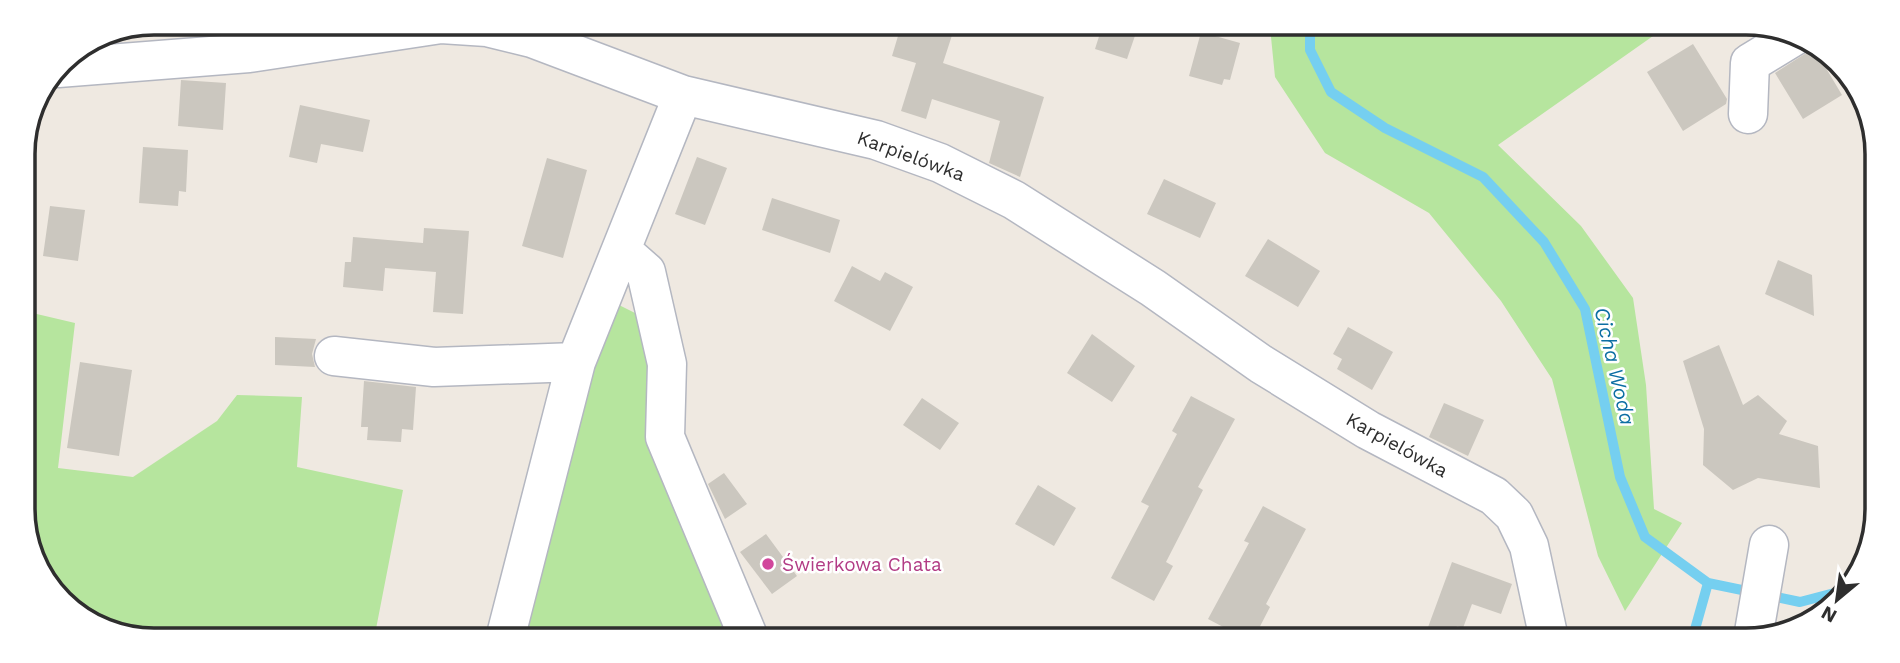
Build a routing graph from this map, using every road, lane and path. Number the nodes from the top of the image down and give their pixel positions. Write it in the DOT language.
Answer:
graph roads {
  1 [pos="368,35"];
  2 [pos="519,35"];
  3 [pos="1785,42"];
  4 [pos="74,67"];
  5 [pos="684,95"];
  6 [pos="1748,114"];
  7 [pos="621,250"];
  8 [pos="334,356"];
  9 [pos="576,362"];
  10 [pos="1766,555"];
  11 [pos="1755,627"];
  12 [pos="508,628"];
  13 [pos="745,628"];
  14 [pos="1547,628"];
  1 -- 4 [label="street, Karpielówka"];
  2 -- 5 [label="street, Karpielówka"];
  3 -- 6 [label="street"];
  5 -- 7 [label="street"];
  5 -- 14 [label="street, Karpielówka"];
  7 -- 9 [label="street"];
  7 -- 13 [label="street"];
  8 -- 9 [label="street"];
  9 -- 12 [label="street"];
  10 -- 11 [label="street"];
}
